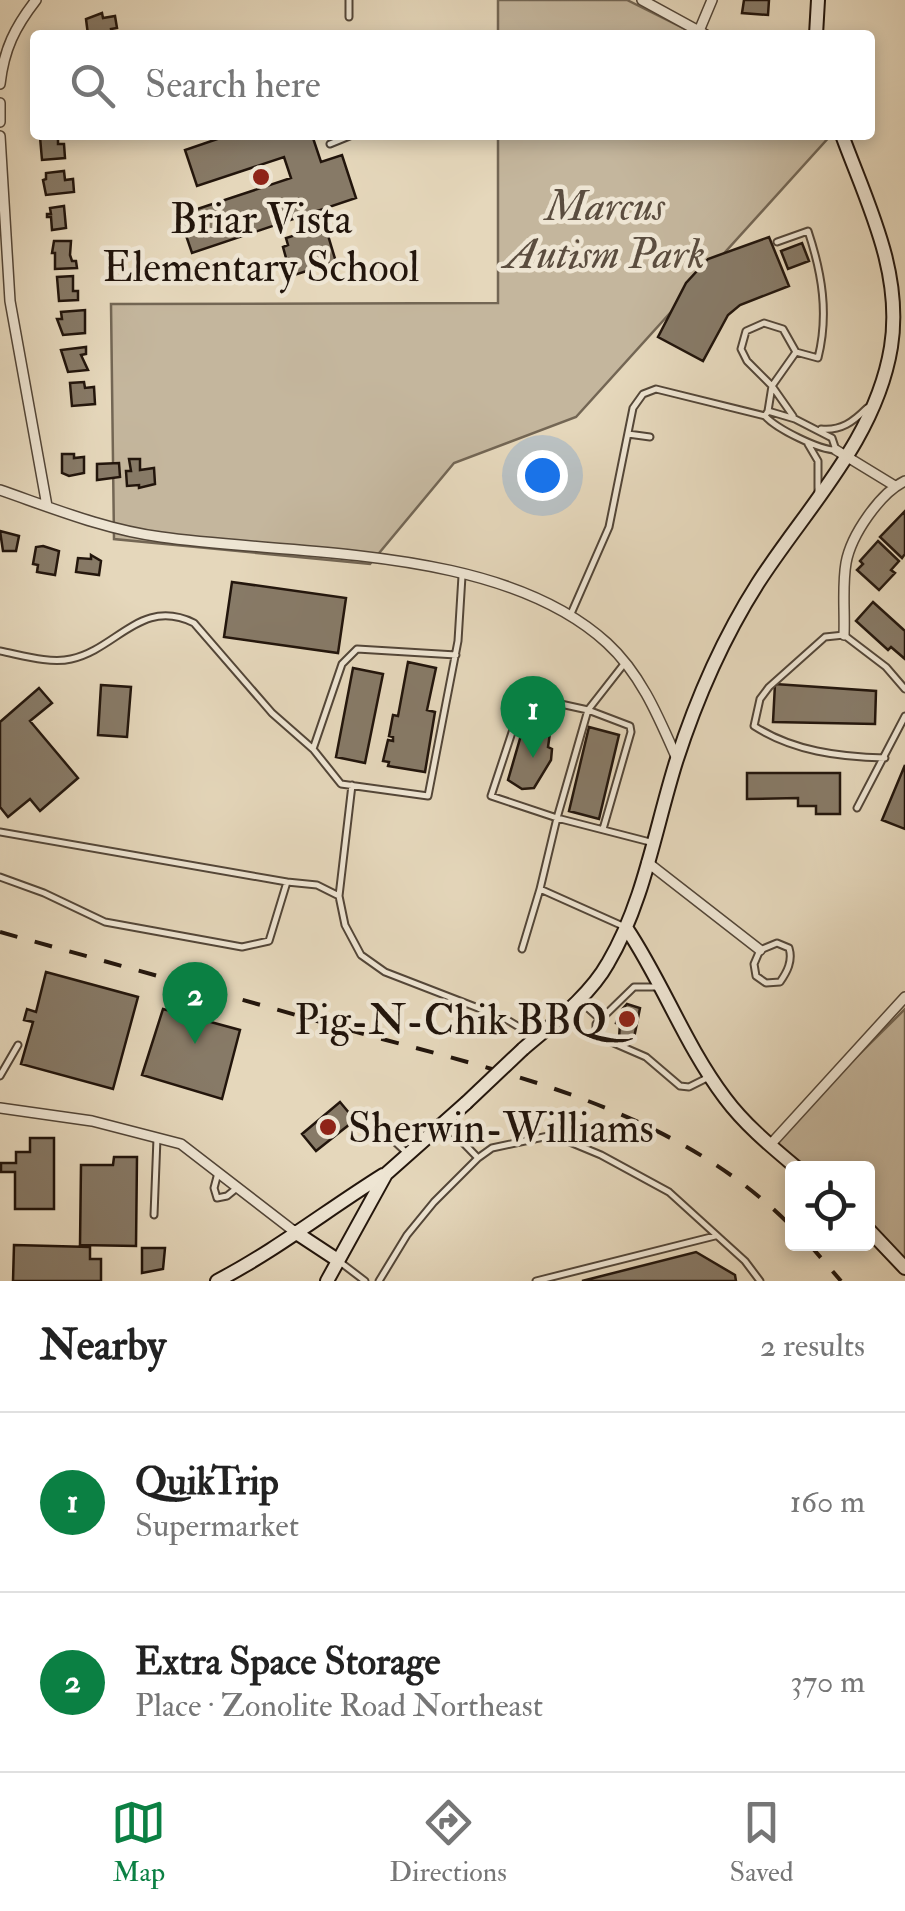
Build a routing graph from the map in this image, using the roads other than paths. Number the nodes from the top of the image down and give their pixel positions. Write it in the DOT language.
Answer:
graph roads {
  1 [pos="36,0"];
  2 [pos="349,0"];
  3 [pos="642,0"];
  4 [pos="712,0"];
  5 [pos="818,0"];
  6 [pos="349,17"];
  7 [pos="697,30"];
  8 [pos="703,30"];
  9 [pos="816,30"];
  10 [pos="0,84"];
  11 [pos="0,103"];
  12 [pos="0,122"];
  13 [pos="0,136"];
  14 [pos="340,140"];
  15 [pos="844,140"];
  16 [pos="330,144"];
  17 [pos="777,242"];
  18 [pos="796,352"];
  19 [pos="772,386"];
  20 [pos="876,399"];
  21 [pos="766,414"];
  22 [pos="796,418"];
  23 [pos="814,428"];
  24 [pos="628,434"];
  25 [pos="650,438"];
  26 [pos="802,438"];
  27 [pos="842,453"];
  28 [pos="900,484"];
  29 [pos="0,490"];
  30 [pos="818,498"];
  31 [pos="47,506"];
  32 [pos="462,574"];
  33 [pos="570,616"];
  34 [pos="844,634"];
  35 [pos="0,651"];
  36 [pos="456,655"];
  37 [pos="624,664"];
  38 [pos="905,689"];
  39 [pos="588,710"];
  40 [pos="905,716"];
  41 [pos="312,749"];
  42 [pos="886,758"];
  43 [pos="677,759"];
  44 [pos="352,785"];
  45 [pos="857,808"];
  46 [pos="557,818"];
  47 [pos="602,829"];
  48 [pos="0,832"];
  49 [pos="653,844"];
  50 [pos="648,862"];
  51 [pos="0,877"];
  52 [pos="287,882"];
  53 [pos="540,890"];
  54 [pos="338,896"];
  55 [pos="628,928"];
  56 [pos="522,949"];
  57 [pos="760,950"];
  58 [pos="661,987"];
  59 [pos="905,997"];
  60 [pos="578,999"];
  61 [pos="600,1020"];
  62 [pos="536,1038"];
  63 [pos="18,1045"];
  64 [pos="0,1076"];
  65 [pos="710,1077"];
  66 [pos="0,1108"];
  67 [pos="444,1122"];
  68 [pos="380,1128"];
  69 [pos="157,1138"];
  70 [pos="770,1145"];
  71 [pos="408,1154"];
  72 [pos="478,1158"];
  73 [pos="789,1161"];
  74 [pos="218,1172"];
  75 [pos="386,1174"];
  76 [pos="238,1187"];
  77 [pos="154,1215"];
  78 [pos="295,1232"];
  79 [pos="715,1236"];
  80 [pos="875,1236"];
  81 [pos="336,1259"];
  82 [pos="905,1268"];
  83 [pos="240,1276"];
  84 [pos="217,1281"];
  85 [pos="327,1281"];
  86 [pos="365,1281"];
  87 [pos="379,1281"];
  88 [pos="536,1281"];
  89 [pos="760,1281"];
  1 -- 10 [label="street"];
  2 -- 6 [label="lane"];
  3 -- 7 [label="street"];
  4 -- 8 [label="street"];
  5 -- 9 [label="main road"];
  11 -- 12 [label="street"];
  13 -- 31 [label="street"];
  14 -- 16 [label="lane"];
  15 -- 20 [label="main road"];
  17 -- 18 [label="lane"];
  18 -- 19 [label="lane"];
  18 -- 19 [label="lane"];
  19 -- 21 [label="lane"];
  19 -- 22 [label="lane"];
  20 -- 23 [label="lane"];
  20 -- 27 [label="main road"];
  21 -- 22 [label="lane"];
  21 -- 24 [label="lane"];
  21 -- 26 [label="lane"];
  22 -- 23 [label="lane"];
  23 -- 27 [label="lane"];
  24 -- 25 [label="lane"];
  24 -- 33 [label="lane"];
  26 -- 27 [label="lane"];
  26 -- 30 [label="lane"];
  27 -- 28 [label="street"];
  27 -- 30 [label="main road"];
  28 -- 34 [label="street"];
  29 -- 31 [label="street"];
  30 -- 43 [label="main road"];
  31 -- 32 [label="street"];
  32 -- 33 [label="street"];
  32 -- 36 [label="lane"];
  33 -- 37 [label="street"];
  34 -- 38 [label="lane"];
  34 -- 42 [label="lane"];
  35 -- 41 [label="lane"];
  36 -- 41 [label="lane"];
  36 -- 44 [label="lane"];
  37 -- 39 [label="lane"];
  37 -- 43 [label="street"];
  39 -- 46 [label="lane"];
  39 -- 46 [label="lane"];
  39 -- 47 [label="lane"];
  40 -- 42 [label="lane"];
  41 -- 44 [label="lane"];
  42 -- 45 [label="lane"];
  43 -- 49 [label="main road"];
  44 -- 54 [label="lane"];
  46 -- 47 [label="lane"];
  46 -- 53 [label="lane"];
  47 -- 49 [label="lane"];
  48 -- 52 [label="lane"];
  49 -- 50 [label="main road"];
  50 -- 55 [label="main road"];
  50 -- 57 [label="street"];
  51 -- 52 [label="lane"];
  52 -- 54 [label="lane"];
  53 -- 55 [label="lane"];
  53 -- 56 [label="lane"];
  54 -- 62 [label="lane"];
  55 -- 58 [label="main road"];
  55 -- 60 [label="main road"];
  57 -- 57 [label="lane"];
  58 -- 61 [label="lane"];
  58 -- 65 [label="main road"];
  59 -- 70 [label="street"];
  60 -- 61 [label="lane"];
  60 -- 62 [label="main road"];
  61 -- 65 [label="lane"];
  62 -- 67 [label="main road, bridge"];
  63 -- 64 [label="lane"];
  65 -- 70 [label="main road"];
  66 -- 69 [label="street"];
  67 -- 71 [label="main road"];
  67 -- 72 [label="lane"];
  68 -- 71 [label="lane"];
  69 -- 74 [label="street"];
  69 -- 77 [label="lane"];
  70 -- 73 [label="main road"];
  71 -- 75 [label="main road"];
  72 -- 79 [label="lane"];
  72 -- 87 [label="lane"];
  74 -- 76 [label="street"];
  74 -- 76 [label="lane"];
  75 -- 78 [label="main road"];
  75 -- 81 [label="main road"];
  76 -- 78 [label="street"];
  78 -- 81 [label="main road"];
  78 -- 83 [label="main road"];
  79 -- 88 [label="lane"];
  79 -- 89 [label="lane"];
  80 -- 82 [label="main road"];
  81 -- 85 [label="main road"];
  81 -- 86 [label="lane"];
  83 -- 84 [label="main road"];
}
